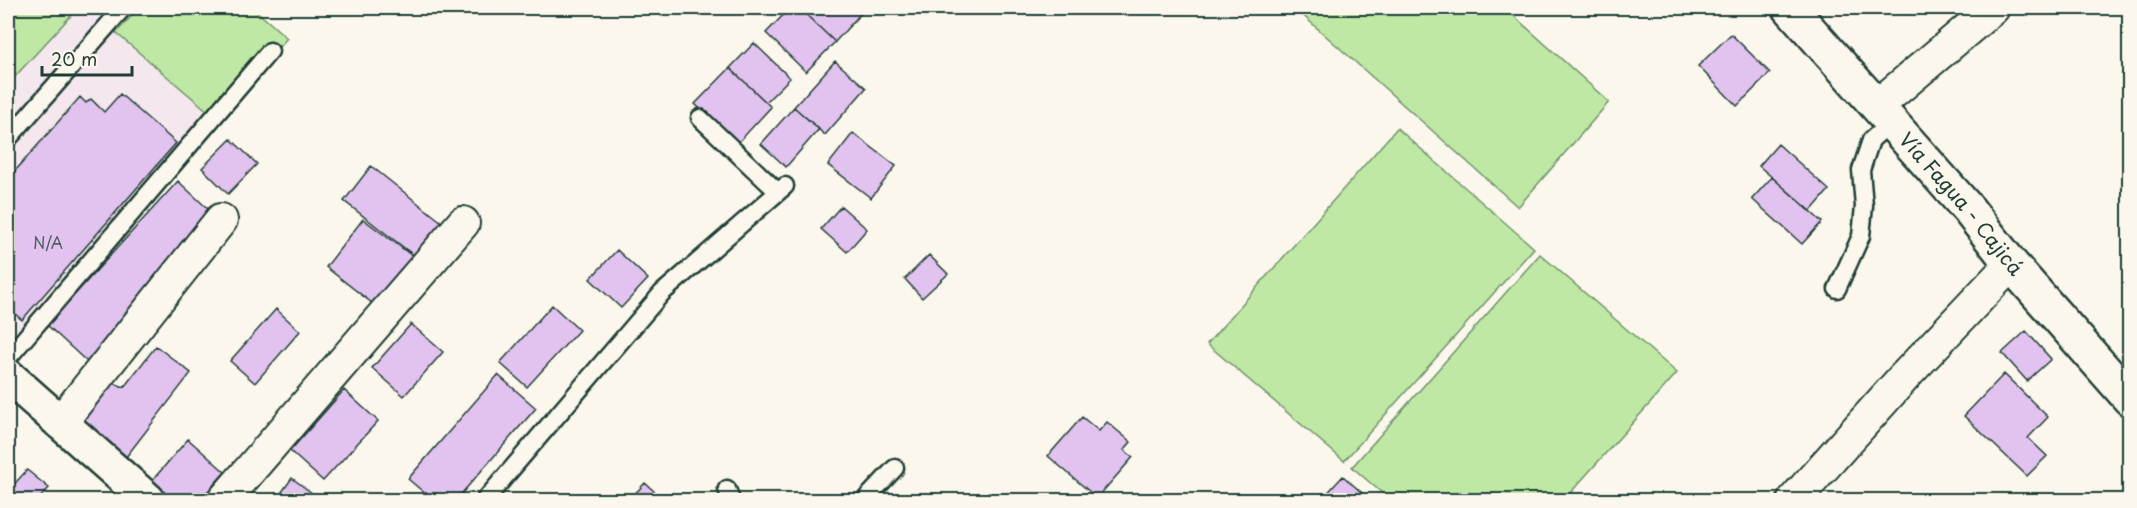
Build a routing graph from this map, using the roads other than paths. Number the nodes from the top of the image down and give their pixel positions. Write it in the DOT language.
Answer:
graph roads {
  1 [pos="123,8"];
  2 [pos="1790,8"];
  3 [pos="1994,8"];
  4 [pos="270,51"];
  5 [pos="1884,114"];
  6 [pos="700,118"];
  7 [pos="8,139"];
  8 [pos="221,220"];
  9 [pos="463,223"];
  10 [pos="2011,264"];
  11 [pos="1837,289"];
  12 [pos="8,358"];
  13 [pos="8,376"];
  14 [pos="2130,399"];
  15 [pos="60,423"];
  16 [pos="895,468"];
  17 [pos="148,501"];
  18 [pos="224,501"];
  19 [pos="485,501"];
  20 [pos="865,501"];
  21 [pos="1794,501"];
  1 -- 7 [label="lane"];
  2 -- 5 [label="street, Vía Fagua - Cajicá"];
  3 -- 5 [label="street"];
  4 -- 12 [label="lane"];
  5 -- 10 [label="street, Vía Fagua - Cajicá"];
  5 -- 11 [label="lane"];
  6 -- 19 [label="lane"];
  8 -- 15 [label="street"];
  9 -- 18 [label="street"];
  10 -- 14 [label="street, Vía Fagua - Cajicá"];
  10 -- 21 [label="street"];
  13 -- 15 [label="street"];
  15 -- 17 [label="street"];
  16 -- 20 [label="lane"];
}
